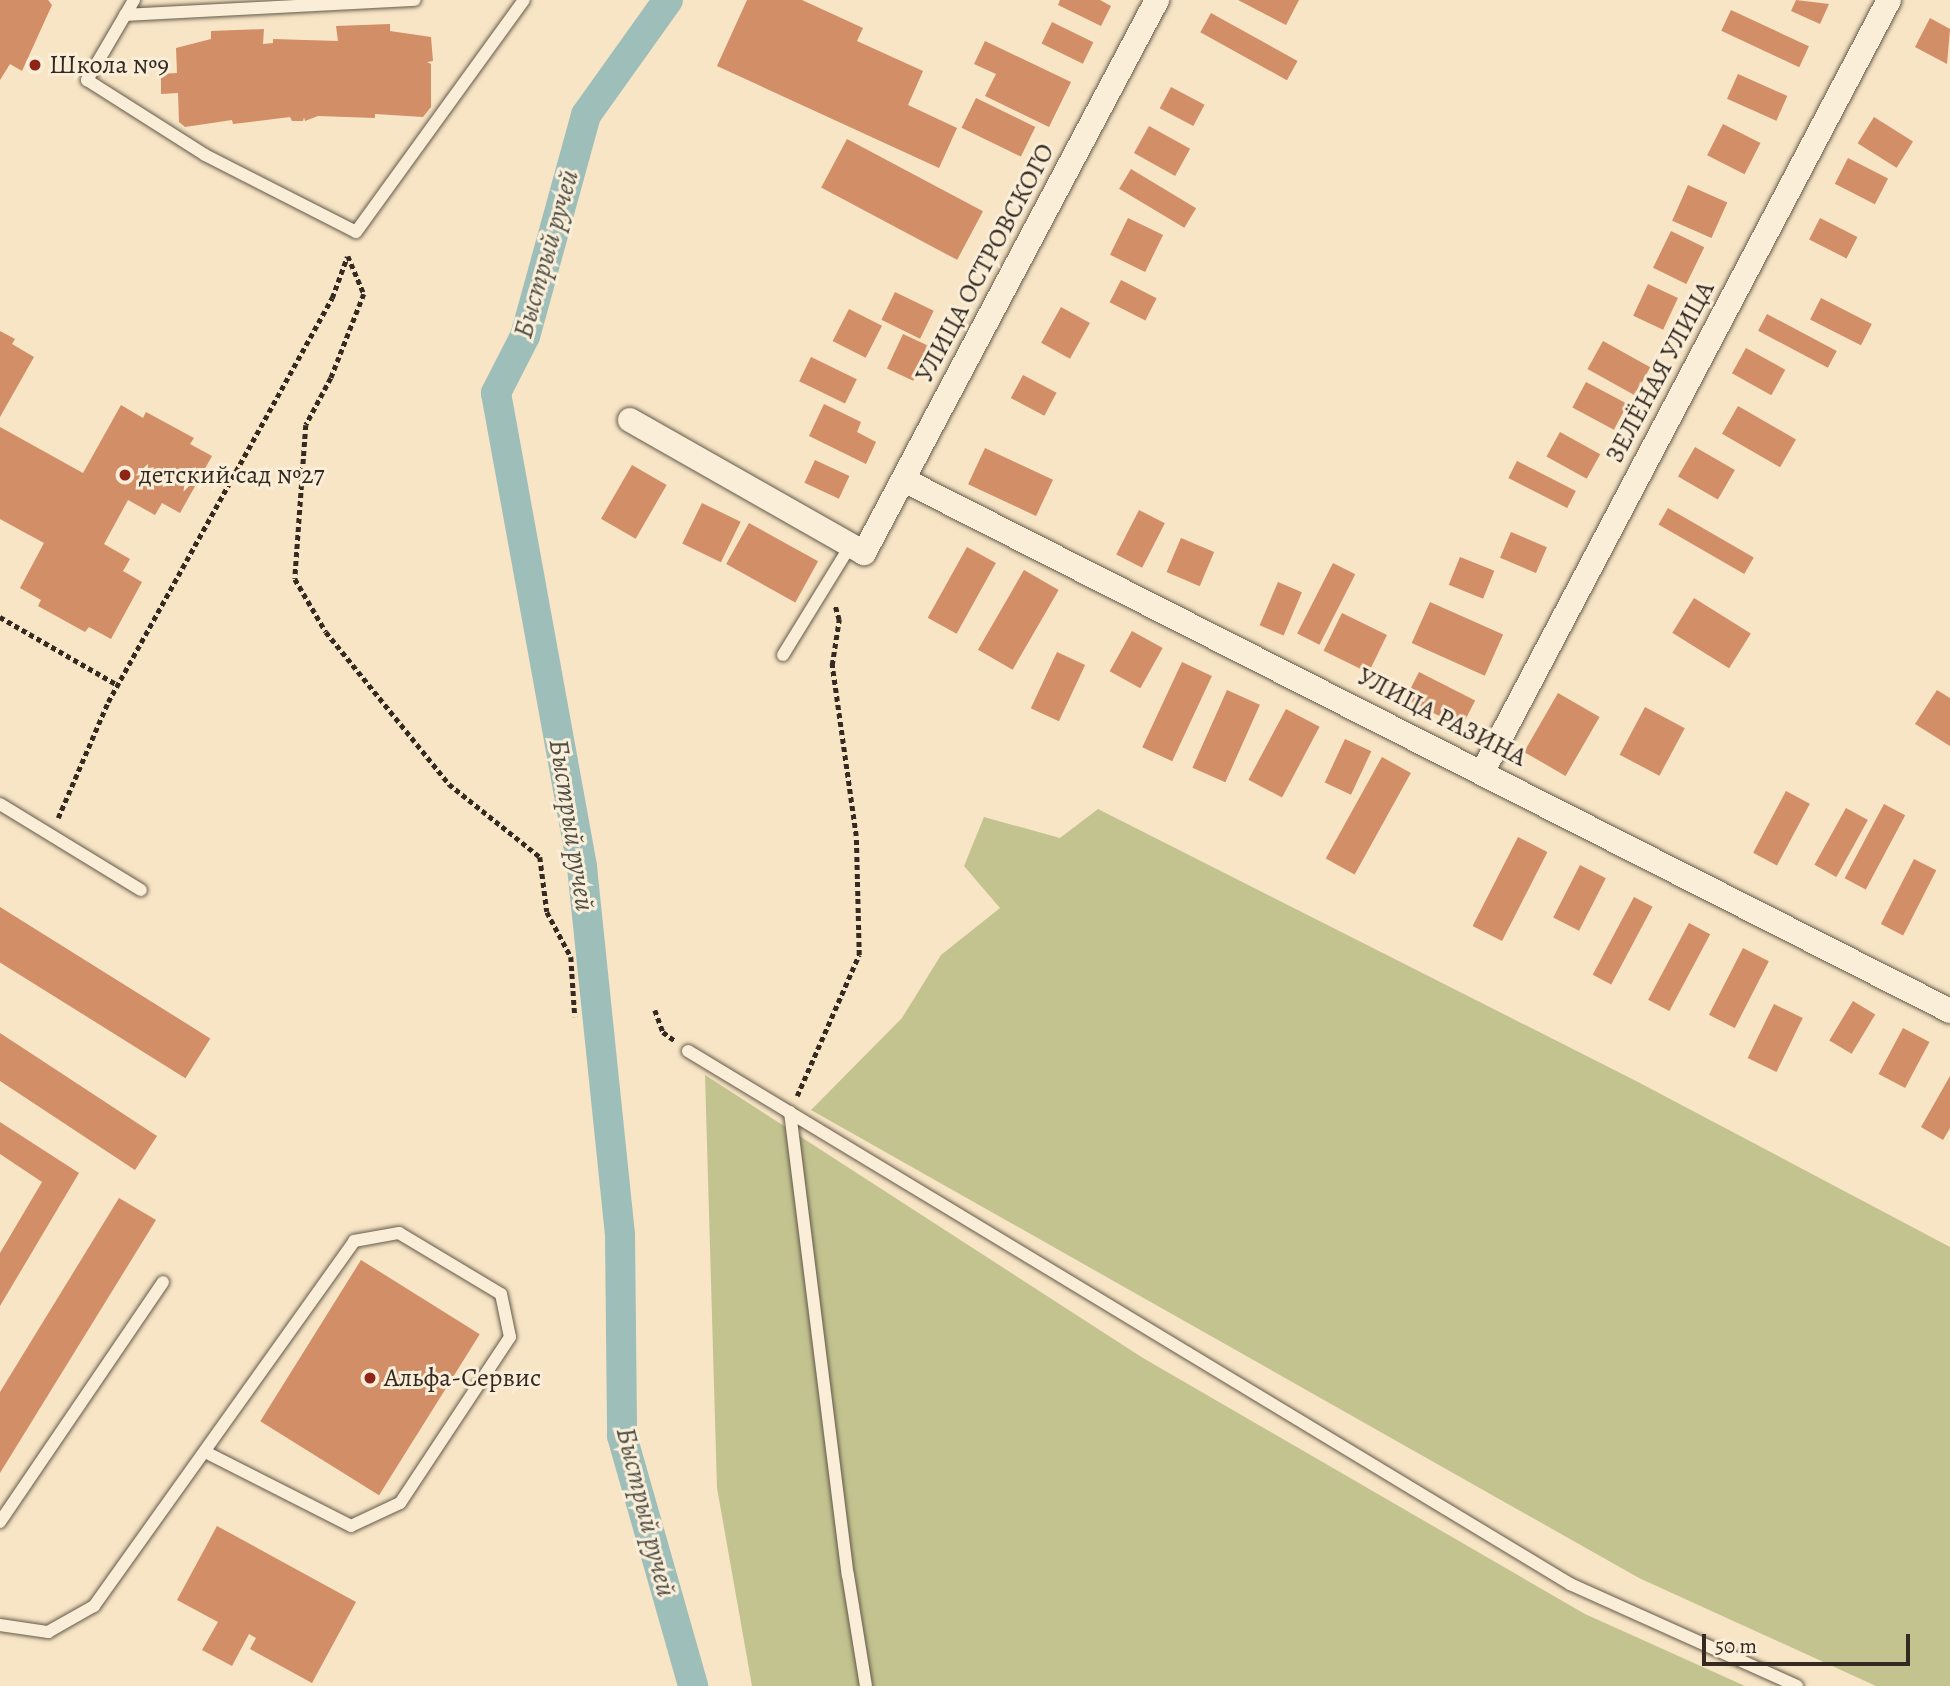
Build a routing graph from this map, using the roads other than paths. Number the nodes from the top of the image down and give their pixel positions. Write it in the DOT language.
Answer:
graph roads {
  1 [pos="134,0"];
  2 [pos="415,0"];
  3 [pos="524,0"];
  4 [pos="1157,0"];
  5 [pos="1889,0"];
  6 [pos="125,15"];
  7 [pos="630,420"];
  8 [pos="904,480"];
  9 [pos="857,549"];
  10 [pos="783,655"];
  11 [pos="1483,771"];
  12 [pos="0,804"];
  13 [pos="141,890"];
  14 [pos="1950,1011"];
  15 [pos="688,1051"];
  16 [pos="790,1112"];
  17 [pos="163,1282"];
  18 [pos="207,1453"];
  19 [pos="0,1522"];
  20 [pos="0,1625"];
  21 [pos="866,1686"];
  22 [pos="1797,1686"];
  1 -- 6 [label="lane"];
  2 -- 6 [label="lane"];
  3 -- 6 [label="lane"];
  4 -- 8 [label="street, УЛИЦА ОСТРОВСКОГО"];
  5 -- 11 [label="street, ЗЕЛЁНАЯ УЛИЦА"];
  7 -- 9 [label="street"];
  8 -- 9 [label="street, УЛИЦА ОСТРОВСКОГО"];
  8 -- 11 [label="street, УЛИЦА РАЗИНА"];
  9 -- 10 [label="lane"];
  11 -- 14 [label="street, УЛИЦА РАЗИНА"];
  12 -- 13 [label="lane"];
  15 -- 16 [label="lane"];
  16 -- 21 [label="lane"];
  16 -- 22 [label="lane"];
  17 -- 19 [label="lane"];
  18 -- 18 [label="lane"];
  18 -- 20 [label="lane"];
}
